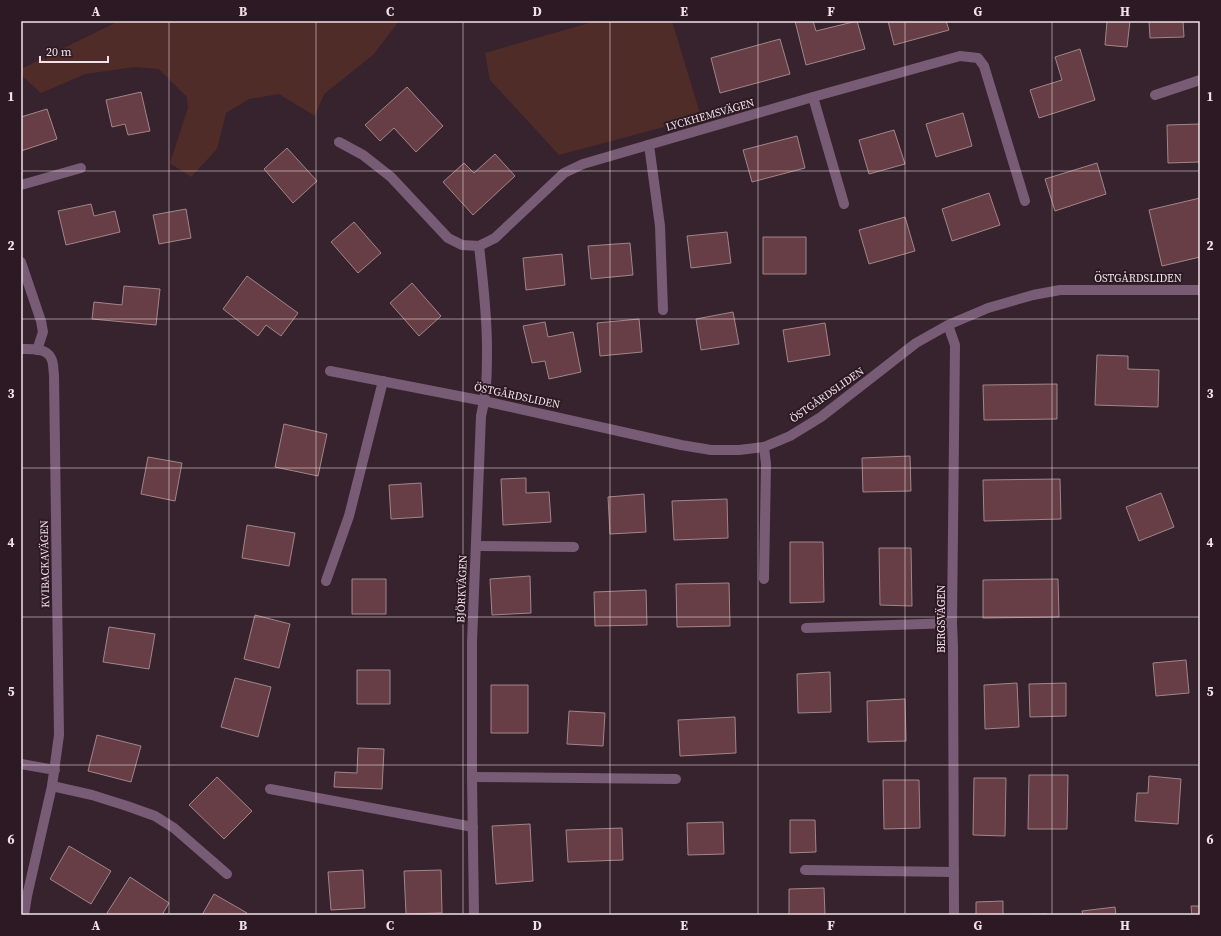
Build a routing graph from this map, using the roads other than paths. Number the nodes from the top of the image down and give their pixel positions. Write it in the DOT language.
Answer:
graph roads {
  1 [pos="1200,80"];
  2 [pos="1155,95"];
  3 [pos="813,97"];
  4 [pos="339,142"];
  5 [pos="649,145"];
  6 [pos="81,168"];
  7 [pos="21,185"];
  8 [pos="1025,201"];
  9 [pos="844,204"];
  10 [pos="479,246"];
  11 [pos="21,262"];
  12 [pos="1200,290"];
  13 [pos="663,310"];
  14 [pos="948,325"];
  15 [pos="21,349"];
  16 [pos="37,350"];
  17 [pos="330,371"];
  18 [pos="383,381"];
  19 [pos="484,401"];
  20 [pos="764,447"];
  21 [pos="476,546"];
  22 [pos="574,547"];
  23 [pos="764,579"];
  24 [pos="326,581"];
  25 [pos="952,623"];
  26 [pos="806,628"];
  27 [pos="21,764"];
  28 [pos="55,770"];
  29 [pos="472,777"];
  30 [pos="676,779"];
  31 [pos="52,786"];
  32 [pos="270,789"];
  33 [pos="473,827"];
  34 [pos="805,870"];
  35 [pos="954,872"];
  36 [pos="227,874"];
  37 [pos="24,915"];
  38 [pos="474,915"];
  39 [pos="954,915"];
  1 -- 2 [label="street"];
  3 -- 5 [label="street, LYCKHEMSVÄGEN"];
  3 -- 8 [label="street, LYCKHEMSVÄGEN"];
  3 -- 9 [label="street"];
  4 -- 10 [label="street"];
  5 -- 10 [label="street, LYCKHEMSVÄGEN"];
  5 -- 13 [label="street"];
  6 -- 7 [label="street"];
  10 -- 19 [label="street"];
  11 -- 16 [label="street"];
  12 -- 14 [label="street, ÖSTGÅRDSLIDEN"];
  14 -- 20 [label="street, ÖSTGÅRDSLIDEN"];
  14 -- 25 [label="street, BERGSVÄGEN"];
  15 -- 16 [label="street"];
  16 -- 28 [label="street, KVIBACKAVÄGEN"];
  17 -- 18 [label="street, ÖSTGÅRDSLIDEN"];
  18 -- 19 [label="street, ÖSTGÅRDSLIDEN"];
  18 -- 24 [label="street"];
  19 -- 20 [label="street, ÖSTGÅRDSLIDEN"];
  19 -- 21 [label="street, BJÖRKVÄGEN"];
  20 -- 23 [label="street"];
  21 -- 22 [label="street"];
  21 -- 29 [label="street, BJÖRKVÄGEN"];
  25 -- 26 [label="street"];
  25 -- 35 [label="street, BERGSVÄGEN"];
  27 -- 28 [label="street"];
  28 -- 31 [label="street, KVIBACKAVÄGEN"];
  29 -- 30 [label="street"];
  29 -- 33 [label="street, BJÖRKVÄGEN"];
  31 -- 36 [label="street"];
  31 -- 37 [label="street, KVIBACKAVÄGEN"];
  32 -- 33 [label="street"];
  33 -- 38 [label="street, BJÖRKVÄGEN"];
  34 -- 35 [label="street"];
  35 -- 39 [label="street, BERGSVÄGEN"];
}
